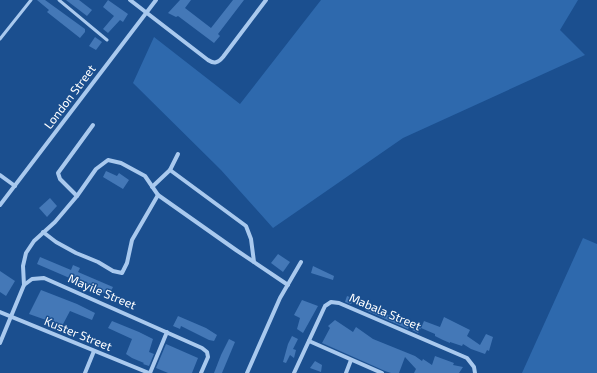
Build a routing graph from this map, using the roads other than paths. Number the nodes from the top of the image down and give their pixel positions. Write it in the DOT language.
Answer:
graph roads {
  1 [pos="31,0"];
  2 [pos="59,0"];
  3 [pos="130,0"];
  4 [pos="156,0"];
  5 [pos="266,0"];
  6 [pos="147,13"];
  7 [pos="0,39"];
  8 [pos="107,40"];
  9 [pos="93,125"];
  10 [pos="178,154"];
  11 [pos="170,170"];
  12 [pos="0,175"];
  13 [pos="15,186"];
  14 [pos="152,187"];
  15 [pos="77,196"];
  16 [pos="158,196"];
  17 [pos="0,205"];
  18 [pos="44,232"];
  19 [pos="254,262"];
  20 [pos="301,262"];
  21 [pos="288,285"];
  22 [pos="24,286"];
  23 [pos="0,312"];
  24 [pos="11,317"];
  25 [pos="167,332"];
  26 [pos="308,341"];
  27 [pos="0,343"];
  28 [pos="94,351"];
  29 [pos="351,360"];
  30 [pos="85,373"];
  31 [pos="150,373"];
  32 [pos="201,373"];
  33 [pos="247,373"];
  34 [pos="294,373"];
  35 [pos="346,373"];
  36 [pos="382,373"];
  37 [pos="475,373"];
  1 -- 7 [label="lane"];
  2 -- 8 [label="lane"];
  3 -- 6 [label="street"];
  4 -- 6 [label="street, London Street"];
  5 -- 6 [label="street"];
  6 -- 13 [label="street, London Street"];
  9 -- 15 [label="street"];
  10 -- 11 [label="street"];
  11 -- 14 [label="street"];
  11 -- 19 [label="street"];
  12 -- 13 [label="street"];
  13 -- 17 [label="street, London Street"];
  14 -- 15 [label="street"];
  14 -- 16 [label="street"];
  15 -- 18 [label="street"];
  16 -- 18 [label="street"];
  16 -- 19 [label="street"];
  18 -- 22 [label="street"];
  19 -- 21 [label="street"];
  20 -- 21 [label="street"];
  21 -- 33 [label="street"];
  22 -- 24 [label="street"];
  22 -- 25 [label="street, Mayile Street"];
  23 -- 24 [label="street, Kuster Street"];
  24 -- 27 [label="street"];
  24 -- 28 [label="street, Kuster Street"];
  25 -- 31 [label="street"];
  25 -- 32 [label="street, Mayile Street"];
  26 -- 29 [label="street"];
  26 -- 34 [label="street, Mabala Street"];
  26 -- 37 [label="street, Mabala Street"];
  28 -- 30 [label="street"];
  28 -- 31 [label="street, Kuster Street"];
  29 -- 35 [label="street"];
  29 -- 36 [label="street"];
}
